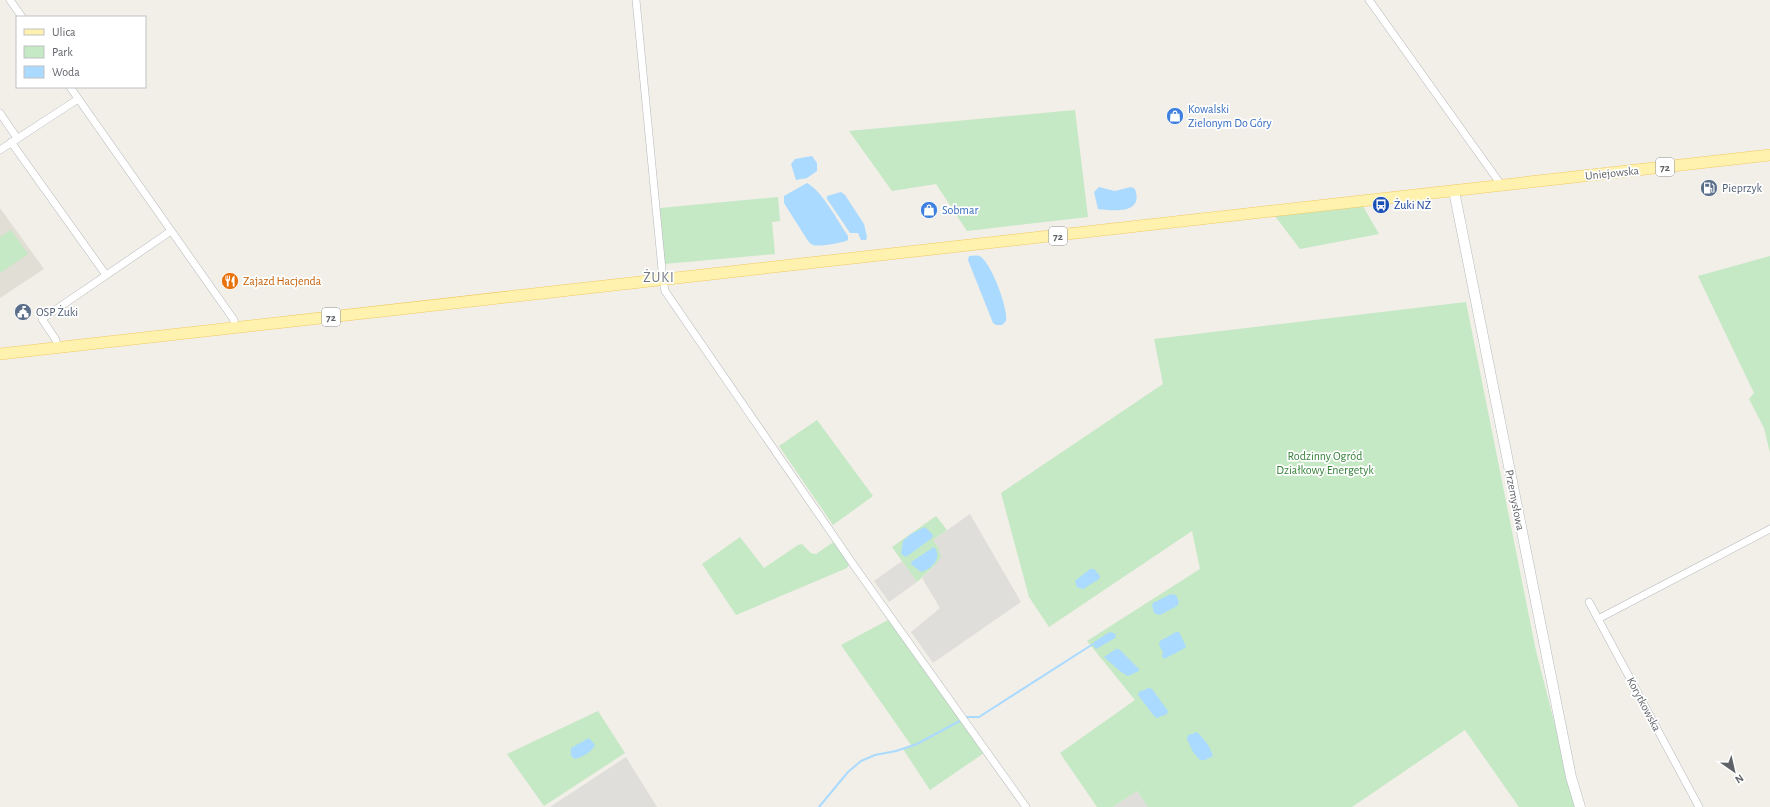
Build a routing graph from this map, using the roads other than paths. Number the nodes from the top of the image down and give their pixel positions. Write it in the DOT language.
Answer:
graph roads {
  1 [pos="10,0"];
  2 [pos="636,0"];
  3 [pos="1369,0"];
  4 [pos="21,16"];
  5 [pos="71,88"];
  6 [pos="78,99"];
  7 [pos="0,113"];
  8 [pos="14,140"];
  9 [pos="0,150"];
  10 [pos="1770,155"];
  11 [pos="1502,186"];
  12 [pos="1454,191"];
  13 [pos="171,231"];
  14 [pos="106,275"];
  15 [pos="663,280"];
  16 [pos="235,328"];
  17 [pos="57,348"];
  18 [pos="0,354"];
  19 [pos="1770,529"];
  20 [pos="1589,602"];
  21 [pos="1598,619"];
  22 [pos="1026,807"];
  23 [pos="1580,807"];
  24 [pos="1699,807"];
  1 -- 4 [label="street"];
  2 -- 15 [label="street"];
  3 -- 11 [label="street"];
  5 -- 6 [label="street"];
  6 -- 8 [label="street"];
  6 -- 13 [label="street"];
  7 -- 8 [label="street"];
  8 -- 9 [label="street"];
  8 -- 14 [label="street"];
  10 -- 11 [label="main road, Uniejowska / 72"];
  11 -- 12 [label="main road, Uniejowska / 72"];
  12 -- 15 [label="main road, 72"];
  12 -- 23 [label="main road, Przemysłowa"];
  13 -- 14 [label="street"];
  13 -- 16 [label="street"];
  14 -- 17 [label="street"];
  15 -- 16 [label="main road, 72"];
  15 -- 22 [label="street"];
  16 -- 17 [label="main road, 72"];
  17 -- 18 [label="main road, 72"];
  19 -- 21 [label="street"];
  20 -- 21 [label="street, Korytkowska"];
  21 -- 24 [label="street, Korytkowska"];
}
